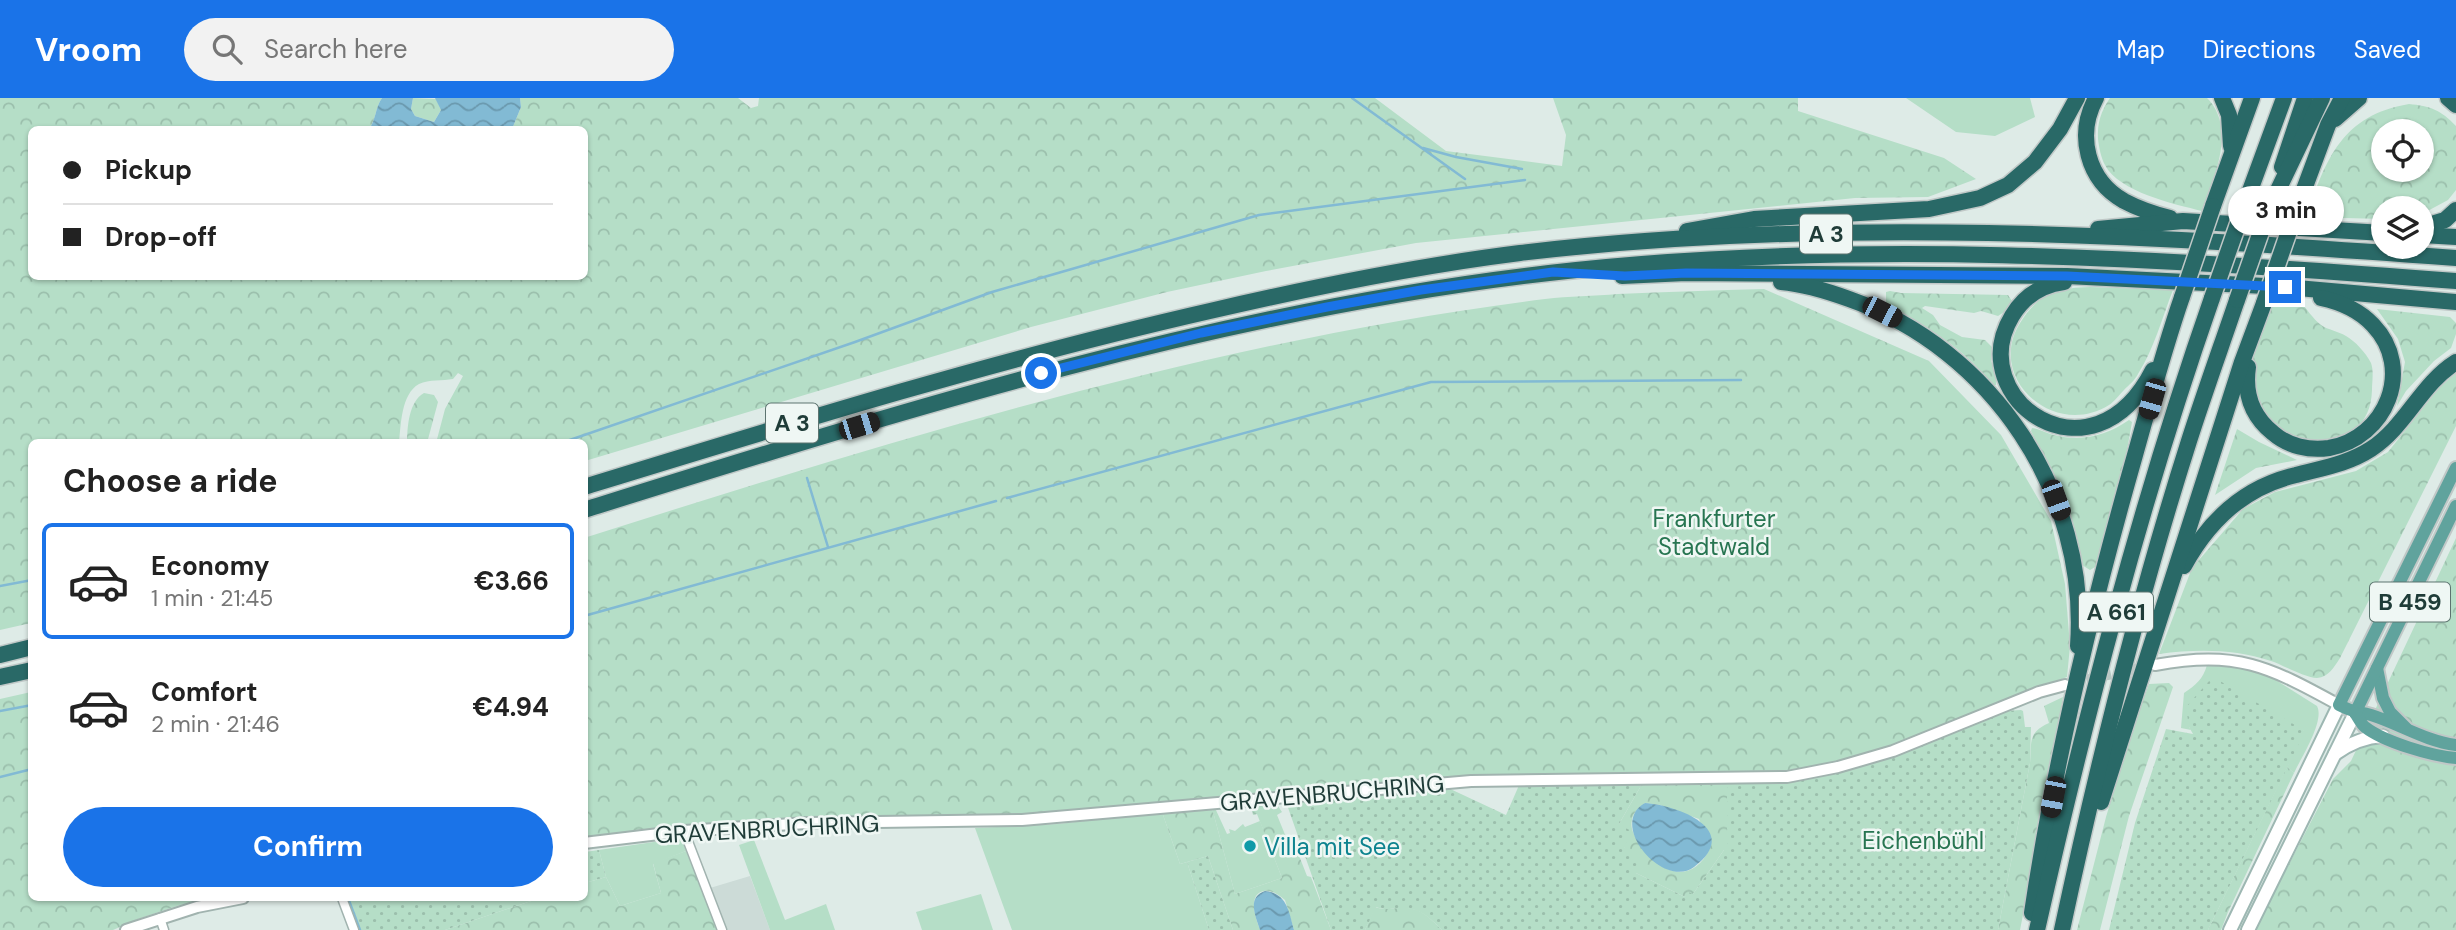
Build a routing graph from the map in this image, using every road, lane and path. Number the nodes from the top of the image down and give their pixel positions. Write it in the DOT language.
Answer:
graph roads {
  1 [pos="2077,98"];
  2 [pos="2096,98"];
  3 [pos="2222,98"];
  4 [pos="2252,98"];
  5 [pos="2284,98"];
  6 [pos="2305,98"];
  7 [pos="2322,98"];
  8 [pos="2342,98"];
  9 [pos="2359,98"];
  10 [pos="2448,98"];
  11 [pos="2456,105"];
  12 [pos="2328,125"];
  13 [pos="2230,160"];
  14 [pos="2269,209"];
  15 [pos="2456,211"];
  16 [pos="2183,221"];
  17 [pos="2434,223"];
  18 [pos="2371,232"];
  19 [pos="2032,235"];
  20 [pos="2434,236"];
  21 [pos="2456,237"];
  22 [pos="1619,243"];
  23 [pos="2456,258"];
  24 [pos="1553,272"];
  25 [pos="1727,274"];
  26 [pos="2119,278"];
  27 [pos="2456,281"];
  28 [pos="2285,287"];
  29 [pos="2456,302"];
  30 [pos="2254,332"];
  31 [pos="2165,346"];
  32 [pos="2456,362"];
  33 [pos="2456,468"];
  34 [pos="588,486"];
  35 [pos="2456,506"];
  36 [pos="588,509"];
  37 [pos="2162,612"];
  38 [pos="28,649"];
  39 [pos="0,655"];
  40 [pos="2155,664"];
  41 [pos="2377,668"];
  42 [pos="28,671"];
  43 [pos="0,677"];
  44 [pos="2069,690"];
  45 [pos="2339,705"];
  46 [pos="2355,713"];
  47 [pos="2408,731"];
  48 [pos="2383,736"];
  49 [pos="2456,746"];
  50 [pos="2335,754"];
  51 [pos="2456,758"];
  52 [pos="684,831"];
  53 [pos="588,843"];
  54 [pos="228,901"];
  55 [pos="343,901"];
  56 [pos="2066,908"];
  57 [pos="160,918"];
  58 [pos="125,930"];
  59 [pos="164,930"];
  60 [pos="354,930"];
  61 [pos="722,930"];
  62 [pos="2030,930"];
  63 [pos="2037,930"];
  64 [pos="2062,930"];
  65 [pos="2230,930"];
  66 [pos="2248,930"];
  1 -- 22 [label="highway"];
  2 -- 16 [label="highway"];
  3 -- 13 [label="highway"];
  4 -- 13 [label="highway"];
  5 -- 63 [label="highway, A 661, bridge"];
  6 -- 14 [label="highway, A 661"];
  7 -- 14 [label="highway"];
  8 -- 12 [label="highway"];
  9 -- 12 [label="highway"];
  10 -- 11 [label="highway"];
  12 -- 30 [label="highway, bridge"];
  13 -- 31 [label="highway, bridge"];
  14 -- 56 [label="highway, A 661, bridge"];
  15 -- 17 [label="highway"];
  16 -- 18 [label="highway"];
  16 -- 19 [label="highway"];
  19 -- 22 [label="highway, A 3"];
  19 -- 23 [label="highway, A 3"];
  20 -- 21 [label="highway"];
  22 -- 34 [label="highway, A 3"];
  24 -- 25 [label="highway"];
  24 -- 27 [label="highway, A 3"];
  24 -- 36 [label="highway, A 3"];
  25 -- 26 [label="highway"];
  25 -- 44 [label="highway"];
  26 -- 28 [label="highway"];
  26 -- 31 [label="highway"];
  28 -- 29 [label="highway"];
  28 -- 30 [label="highway"];
  30 -- 37 [label="highway"];
  31 -- 44 [label="highway"];
  32 -- 37 [label="highway"];
  33 -- 45 [label="main road, B 459"];
  35 -- 41 [label="main road, B 459"];
  37 -- 56 [label="highway"];
  38 -- 39 [label="highway"];
  40 -- 45 [label="street"];
  41 -- 46 [label="main road"];
  41 -- 47 [label="main road"];
  42 -- 43 [label="highway"];
  44 -- 52 [label="street, GRAVENBRUCHRING"];
  44 -- 62 [label="highway"];
  45 -- 46 [label="main road"];
  45 -- 65 [label="main road"];
  46 -- 47 [label="main road"];
  46 -- 48 [label="main road"];
  46 -- 50 [label="main road"];
  47 -- 49 [label="main road"];
  48 -- 50 [label="main road"];
  48 -- 51 [label="main road"];
  50 -- 66 [label="main road"];
  52 -- 53 [label="street, GRAVENBRUCHRING"];
  52 -- 61 [label="street"];
  54 -- 57 [label="street"];
  55 -- 60 [label="street"];
  56 -- 64 [label="highway, A 661"];
  57 -- 58 [label="street"];
  57 -- 59 [label="street"];
}
